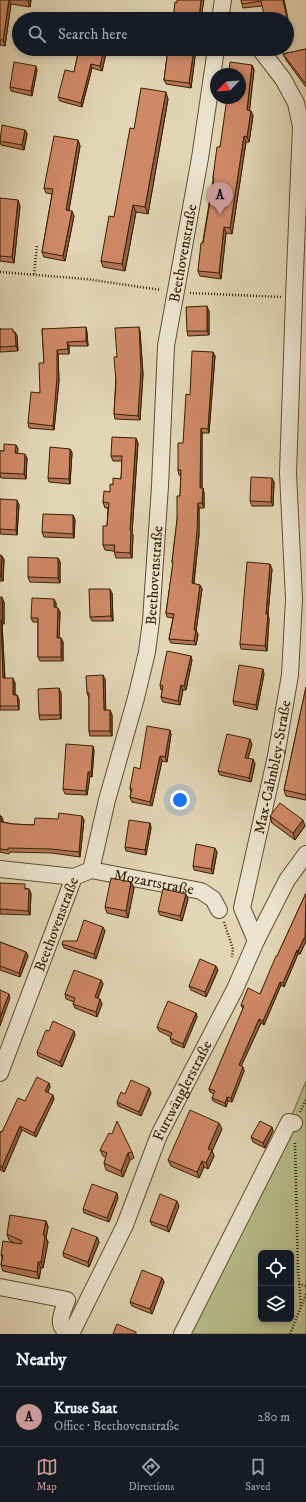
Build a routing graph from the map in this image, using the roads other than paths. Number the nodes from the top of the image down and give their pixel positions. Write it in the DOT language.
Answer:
graph roads {
  1 [pos="223,0"];
  2 [pos="221,12"];
  3 [pos="215,56"];
  4 [pos="265,56"];
  5 [pos="306,854"];
  6 [pos="0,869"];
  7 [pos="91,870"];
  8 [pos="74,877"];
  9 [pos="219,910"];
  10 [pos="256,941"];
  11 [pos="0,1073"];
  12 [pos="294,1123"];
  13 [pos="0,1287"];
  14 [pos="71,1333"];
  15 [pos="182,1334"];
  1 -- 2 [label="street"];
  3 -- 7 [label="street, Beethovenstraße"];
  4 -- 10 [label="street, Max-Cahnbley-Straße"];
  5 -- 10 [label="street, Furtwänglerstraße"];
  6 -- 8 [label="street"];
  7 -- 8 [label="street, Beethovenstraße"];
  7 -- 9 [label="street, Mozartstraße"];
  8 -- 11 [label="street, Beethovenstraße"];
  10 -- 14 [label="street, Furtwänglerstraße"];
  12 -- 15 [label="street"];
  13 -- 14 [label="street"];
}
